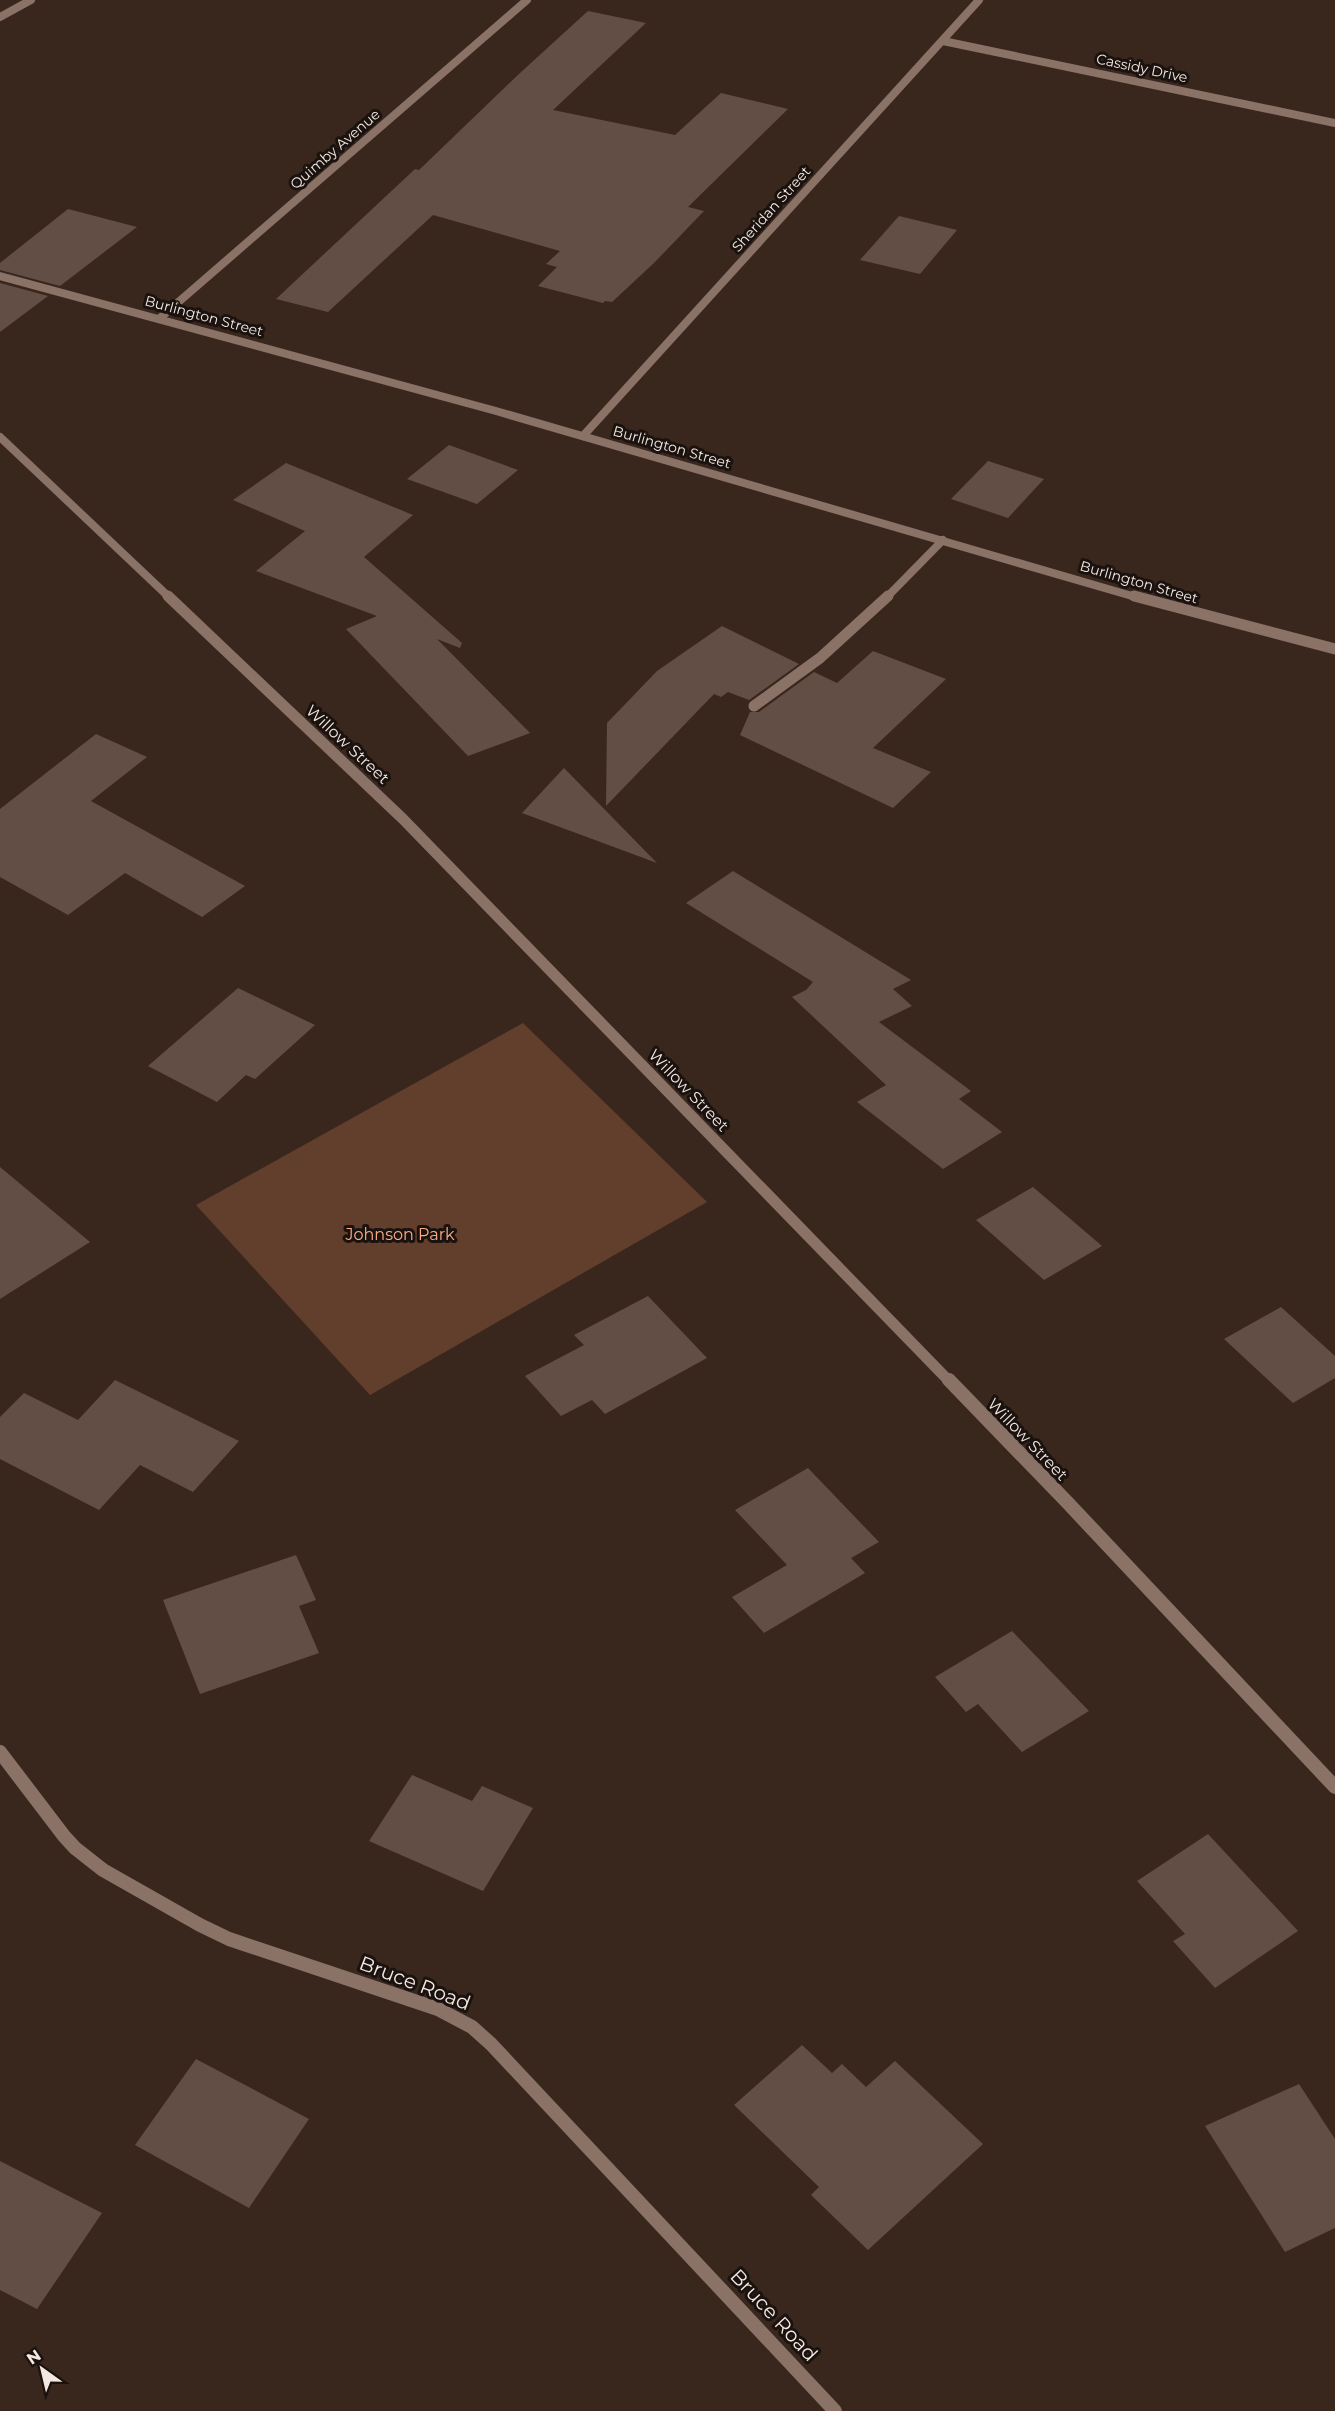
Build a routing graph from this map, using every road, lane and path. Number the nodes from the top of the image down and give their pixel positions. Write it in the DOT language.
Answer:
graph roads {
  1 [pos="31,0"];
  2 [pos="527,0"];
  3 [pos="979,0"];
  4 [pos="0,17"];
  5 [pos="943,40"];
  6 [pos="1335,123"];
  7 [pos="0,276"];
  8 [pos="160,318"];
  9 [pos="583,436"];
  10 [pos="0,437"];
  11 [pos="943,540"];
  12 [pos="1335,649"];
  13 [pos="754,706"];
  14 [pos="0,1752"];
  15 [pos="1335,1787"];
  16 [pos="835,2411"];
  1 -- 4 [label="street"];
  2 -- 8 [label="street, Quimby Avenue"];
  3 -- 5 [label="street, Sheridan Street"];
  5 -- 6 [label="street, Cassidy Drive"];
  5 -- 9 [label="street, Sheridan Street"];
  7 -- 8 [label="street, Burlington Street"];
  8 -- 9 [label="street, Burlington Street"];
  9 -- 11 [label="street, Burlington Street"];
  10 -- 15 [label="street, Willow Street"];
  11 -- 12 [label="street, Burlington Street"];
  11 -- 13 [label="street"];
  14 -- 16 [label="street, Bruce Road"];
}
